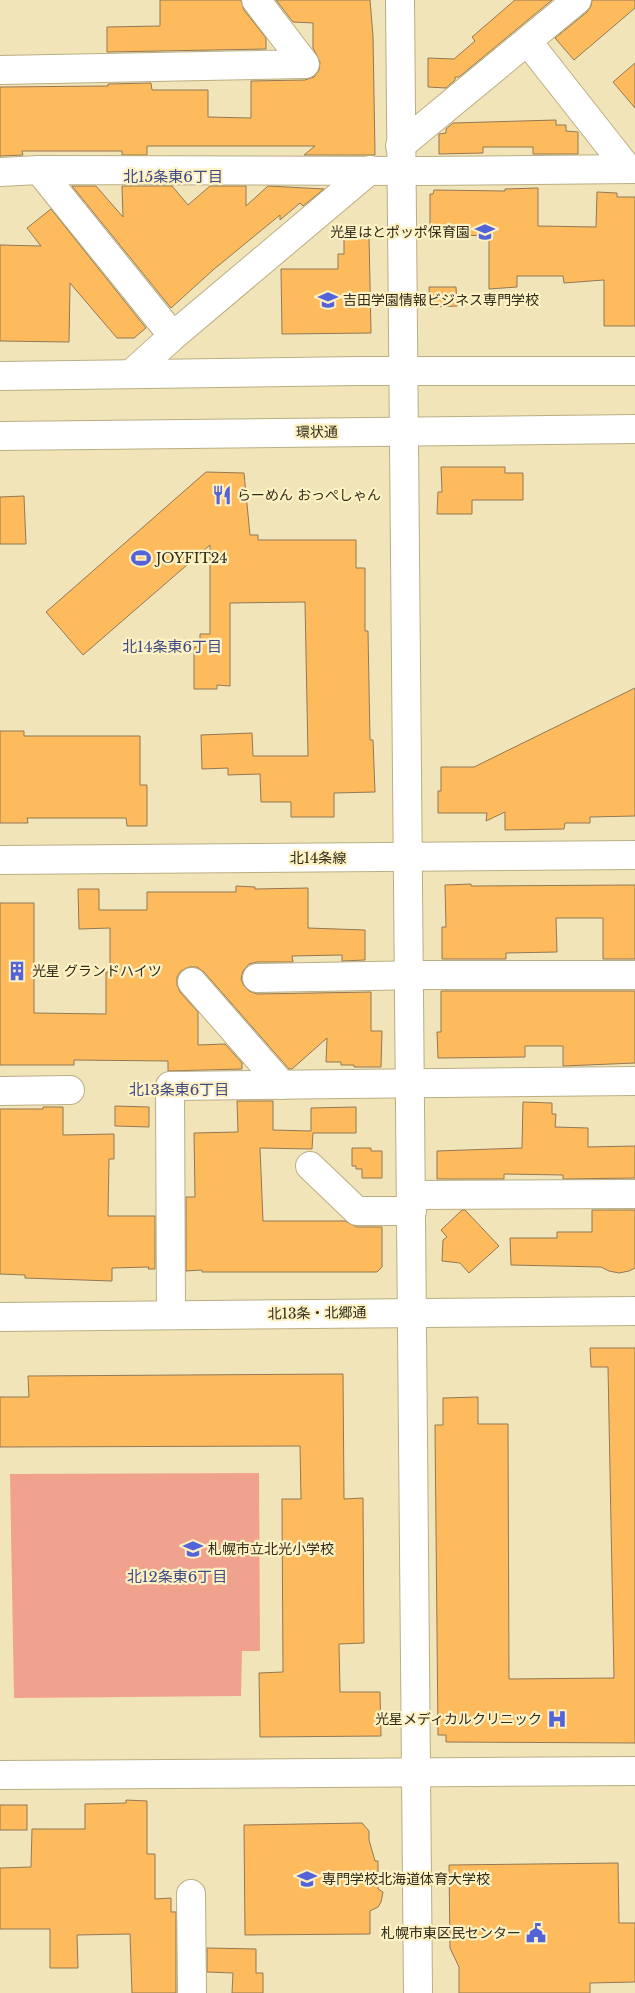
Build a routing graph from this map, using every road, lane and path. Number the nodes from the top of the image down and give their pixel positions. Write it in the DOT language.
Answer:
graph roads {
  1 [pos="256,0"];
  2 [pos="400,0"];
  3 [pos="577,0"];
  4 [pos="528,42"];
  5 [pos="0,70"];
  6 [pos="401,159"];
  7 [pos="631,169"];
  8 [pos="39,170"];
  9 [pos="370,170"];
  10 [pos="0,172"];
  11 [pos="172,336"];
  12 [pos="635,370"];
  13 [pos="404,371"];
  14 [pos="131,374"];
  15 [pos="0,376"];
  16 [pos="635,429"];
  17 [pos="404,432"];
  18 [pos="0,436"];
  19 [pos="635,855"];
  20 [pos="408,858"];
  21 [pos="0,860"];
  22 [pos="635,975"];
  23 [pos="408,976"];
  24 [pos="257,978"];
  25 [pos="192,982"];
  26 [pos="635,1081"];
  27 [pos="282,1085"];
  28 [pos="410,1085"];
  29 [pos="0,1090"];
  30 [pos="70,1090"];
  31 [pos="310,1166"];
  32 [pos="635,1194"];
  33 [pos="411,1203"];
  34 [pos="635,1311"];
  35 [pos="413,1312"];
  36 [pos="170,1315"];
  37 [pos="0,1317"];
  38 [pos="635,1771"];
  39 [pos="416,1772"];
  40 [pos="0,1775"];
  41 [pos="191,1894"];
  42 [pos="192,1993"];
  43 [pos="418,1993"];
  1 -- 5 [label="street"];
  2 -- 6 [label="street"];
  3 -- 4 [label="street"];
  4 -- 6 [label="street"];
  4 -- 7 [label="street"];
  6 -- 7 [label="street"];
  6 -- 9 [label="street"];
  6 -- 13 [label="street"];
  8 -- 9 [label="street"];
  8 -- 10 [label="street"];
  8 -- 11 [label="street"];
  9 -- 11 [label="street"];
  11 -- 14 [label="street"];
  12 -- 13 [label="street"];
  13 -- 14 [label="street"];
  13 -- 17 [label="street"];
  14 -- 15 [label="street"];
  16 -- 17 [label="street, 環状通"];
  17 -- 18 [label="street, 環状通"];
  17 -- 20 [label="street"];
  19 -- 20 [label="street, 北14条線"];
  20 -- 21 [label="street, 北14条線"];
  20 -- 23 [label="street"];
  22 -- 23 [label="street"];
  23 -- 24 [label="street"];
  23 -- 28 [label="street"];
  25 -- 27 [label="street"];
  26 -- 28 [label="street"];
  27 -- 28 [label="street"];
  27 -- 36 [label="street"];
  28 -- 33 [label="street"];
  29 -- 30 [label="street"];
  31 -- 33 [label="street"];
  32 -- 33 [label="street"];
  33 -- 35 [label="street"];
  34 -- 35 [label="street, 北13条・北郷通"];
  35 -- 36 [label="street, 北13条・北郷通"];
  35 -- 39 [label="street"];
  36 -- 37 [label="street, 北13条・北郷通"];
  38 -- 39 [label="street"];
  39 -- 40 [label="street"];
  39 -- 43 [label="street"];
  41 -- 42 [label="street"];
}
